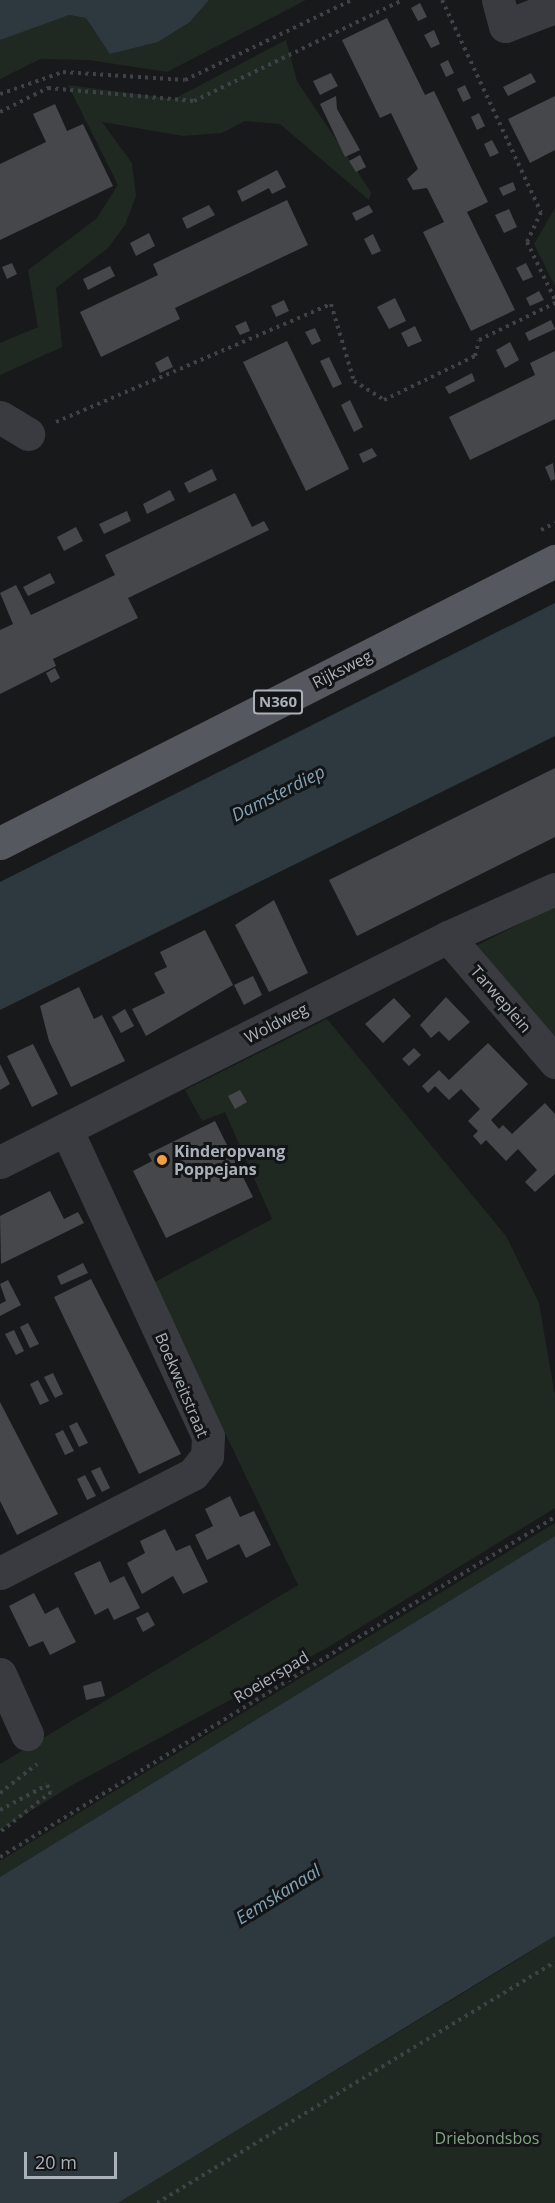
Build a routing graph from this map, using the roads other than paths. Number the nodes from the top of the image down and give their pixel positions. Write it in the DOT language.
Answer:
graph roads {
  1 [pos="498,0"];
  2 [pos="555,6"];
  3 [pos="0,417"];
  4 [pos="28,434"];
  5 [pos="555,561"];
  6 [pos="0,843"];
  7 [pos="555,888"];
  8 [pos="448,937"];
  9 [pos="555,1062"];
  10 [pos="66,1129"];
  11 [pos="0,1162"];
  12 [pos="0,1573"];
  13 [pos="0,1674"];
  14 [pos="27,1734"];
  1 -- 2 [label="street"];
  3 -- 4 [label="street"];
  5 -- 6 [label="main road, Rijksweg / N360"];
  7 -- 8 [label="street, Woldweg"];
  8 -- 9 [label="street, Tarweplein"];
  8 -- 10 [label="street, Woldweg"];
  10 -- 11 [label="street, Woldweg"];
  10 -- 12 [label="street, Boekweitstraat"];
  13 -- 14 [label="street"];
}
